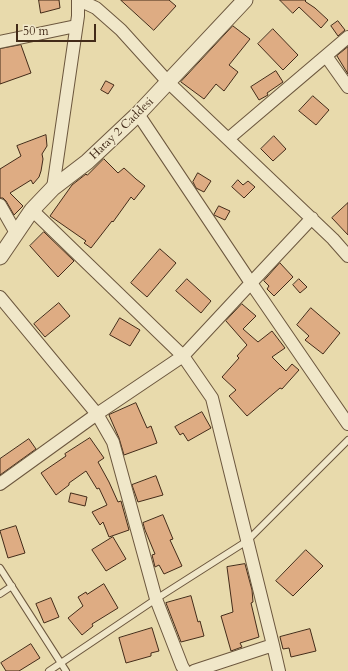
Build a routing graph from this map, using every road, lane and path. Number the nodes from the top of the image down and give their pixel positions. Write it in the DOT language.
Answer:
graph roads {
  1 [pos="78,0"];
  2 [pos="245,0"];
  3 [pos="76,26"];
  4 [pos="348,37"];
  5 [pos="0,42"];
  6 [pos="326,56"];
  7 [pos="168,82"];
  8 [pos="348,87"];
  9 [pos="138,114"];
  10 [pos="228,139"];
  11 [pos="52,188"];
  12 [pos="0,205"];
  13 [pos="32,210"];
  14 [pos="312,218"];
  15 [pos="16,233"];
  16 [pos="348,256"];
  17 [pos="0,257"];
  18 [pos="251,283"];
  19 [pos="0,296"];
  20 [pos="183,356"];
  21 [pos="98,414"];
  22 [pos="348,424"];
  23 [pos="348,440"];
  24 [pos="0,484"];
  25 [pos="247,541"];
  26 [pos="0,568"];
  27 [pos="12,586"];
  28 [pos="0,594"];
  29 [pos="156,599"];
  30 [pos="273,645"];
  31 [pos="62,663"];
  32 [pos="50,671"];
  33 [pos="66,671"];
  34 [pos="185,671"];
  35 [pos="194,671"];
  36 [pos="278,671"];
  1 -- 3 [label="street"];
  1 -- 7 [label="street"];
  2 -- 7 [label="street, Hatay 2 Caddesi"];
  3 -- 5 [label="street"];
  3 -- 11 [label="street"];
  4 -- 6 [label="street"];
  6 -- 8 [label="street"];
  6 -- 10 [label="street"];
  7 -- 9 [label="street, Hatay 2 Caddesi"];
  7 -- 10 [label="street"];
  9 -- 11 [label="street, Hatay 2 Caddesi"];
  9 -- 18 [label="street"];
  10 -- 14 [label="street"];
  11 -- 13 [label="street, Hatay 2 Caddesi"];
  12 -- 15 [label="street"];
  13 -- 15 [label="street, Hatay 2 Caddesi"];
  13 -- 20 [label="street"];
  14 -- 16 [label="street"];
  14 -- 18 [label="street"];
  15 -- 17 [label="street, Hatay 2 Caddesi"];
  18 -- 20 [label="street"];
  18 -- 22 [label="street"];
  19 -- 21 [label="street"];
  20 -- 21 [label="street"];
  20 -- 25 [label="street"];
  21 -- 24 [label="street"];
  21 -- 29 [label="street"];
  23 -- 25 [label="lane"];
  25 -- 29 [label="lane"];
  25 -- 30 [label="street"];
  26 -- 27 [label="lane"];
  27 -- 28 [label="lane"];
  27 -- 31 [label="lane"];
  29 -- 31 [label="lane"];
  29 -- 34 [label="street"];
  30 -- 35 [label="street"];
  30 -- 36 [label="street"];
  31 -- 32 [label="lane"];
  31 -- 33 [label="lane"];
}
